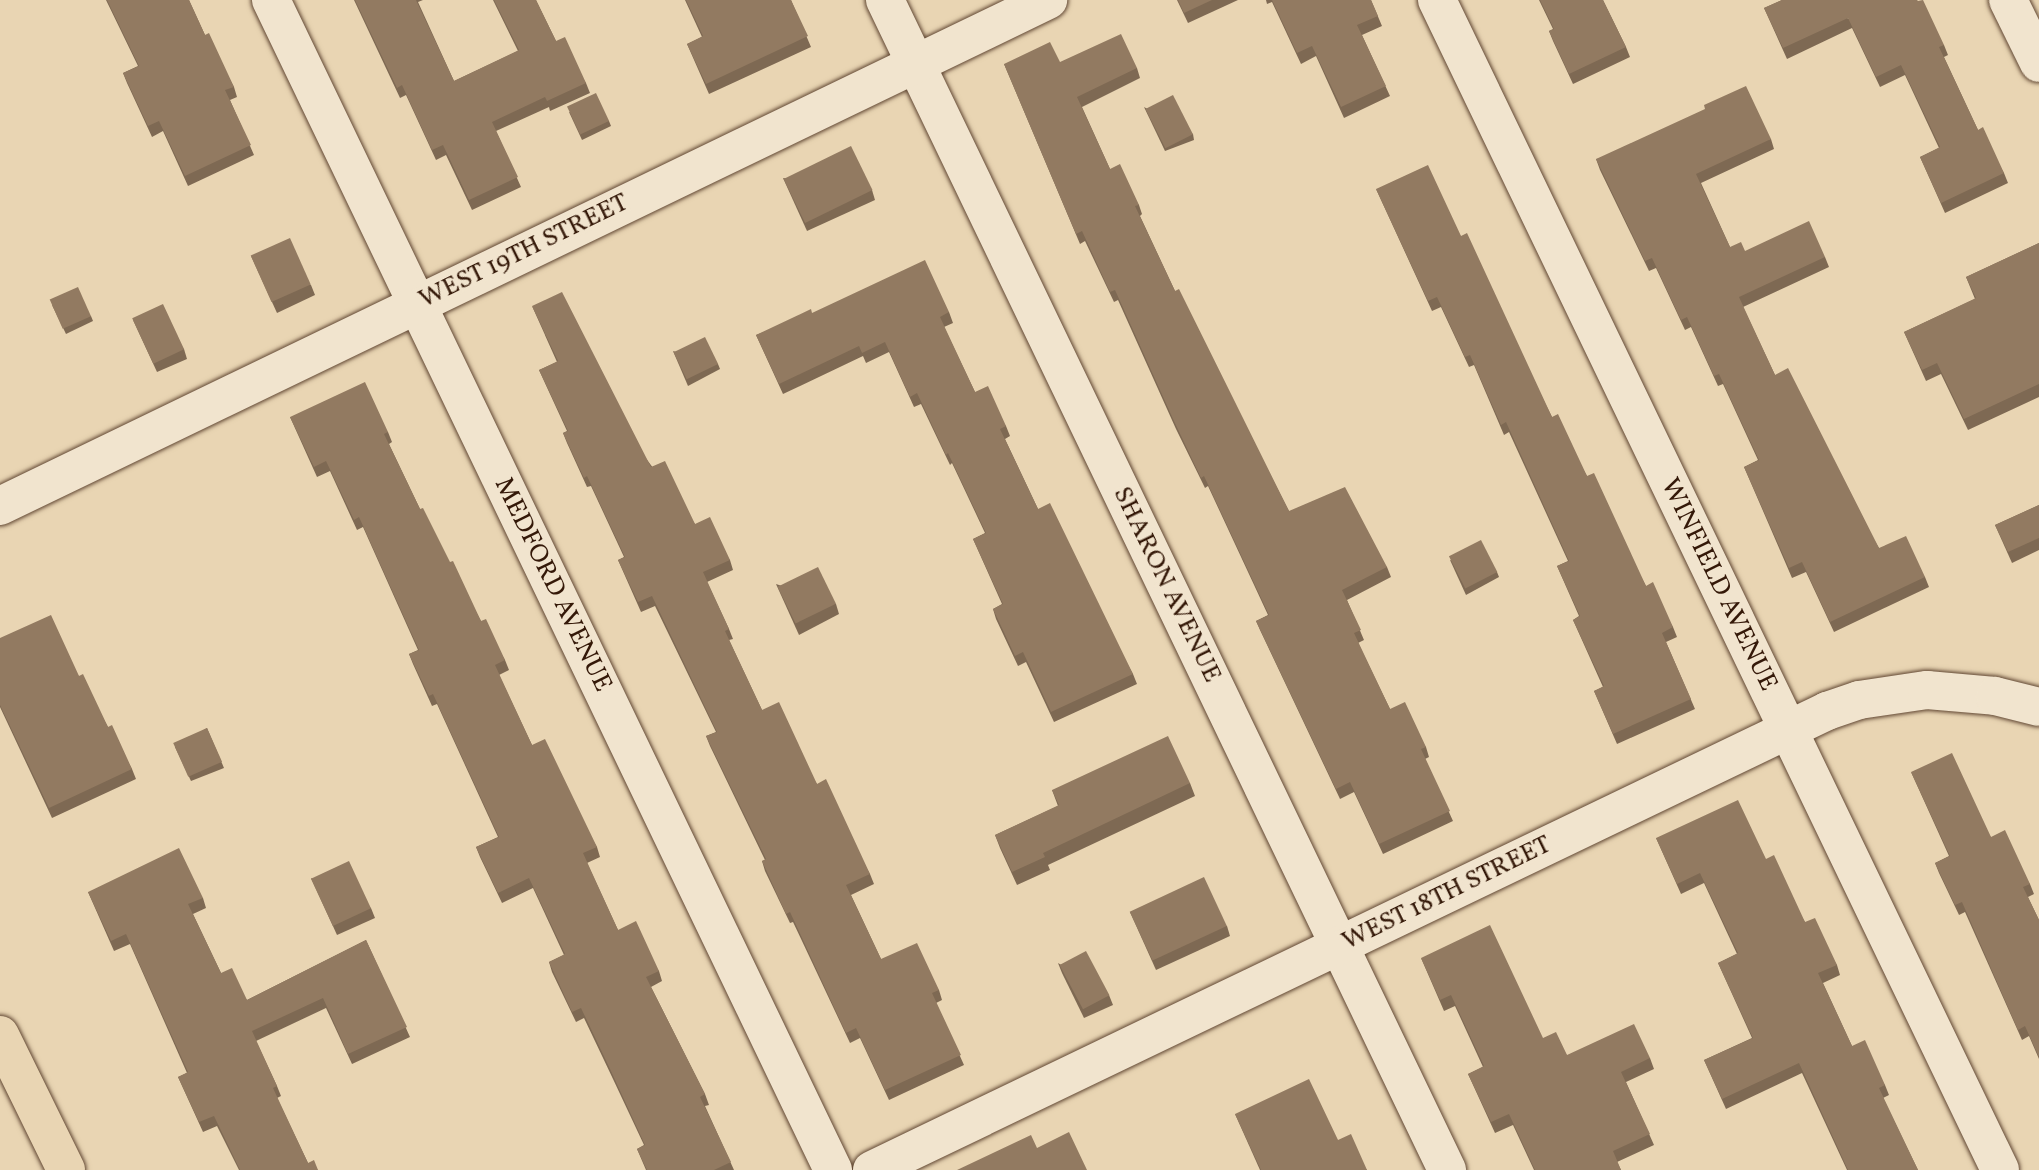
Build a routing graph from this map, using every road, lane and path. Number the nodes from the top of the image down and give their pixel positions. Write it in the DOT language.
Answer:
graph roads {
  1 [pos="271,0"];
  2 [pos="885,0"];
  3 [pos="1048,0"];
  4 [pos="1437,0"];
  5 [pos="2008,0"];
  6 [pos="2039,63"];
  7 [pos="916,64"];
  8 [pos="416,304"];
  9 [pos="0,506"];
  10 [pos="2039,707"];
  11 [pos="1788,730"];
  12 [pos="1339,946"];
  13 [pos="0,1035"];
  14 [pos="66,1170"];
  15 [pos="833,1170"];
  16 [pos="872,1170"];
  17 [pos="1447,1170"];
  18 [pos="2000,1170"];
  1 -- 8 [label="street, MEDFORD AVENUE"];
  2 -- 7 [label="street, SHARON AVENUE"];
  3 -- 7 [label="street, WEST 19TH STREET"];
  4 -- 11 [label="street, WINFIELD AVENUE"];
  5 -- 6 [label="street"];
  7 -- 8 [label="street, WEST 19TH STREET"];
  7 -- 12 [label="street, SHARON AVENUE"];
  8 -- 9 [label="street, WEST 19TH STREET"];
  8 -- 15 [label="street, MEDFORD AVENUE"];
  10 -- 11 [label="street, WEST 18TH STREET"];
  11 -- 12 [label="street, WEST 18TH STREET"];
  11 -- 18 [label="street, WINFIELD AVENUE"];
  12 -- 16 [label="street, WEST 18TH STREET"];
  12 -- 17 [label="street, SHARON AVENUE"];
  13 -- 14 [label="main road"];
}
